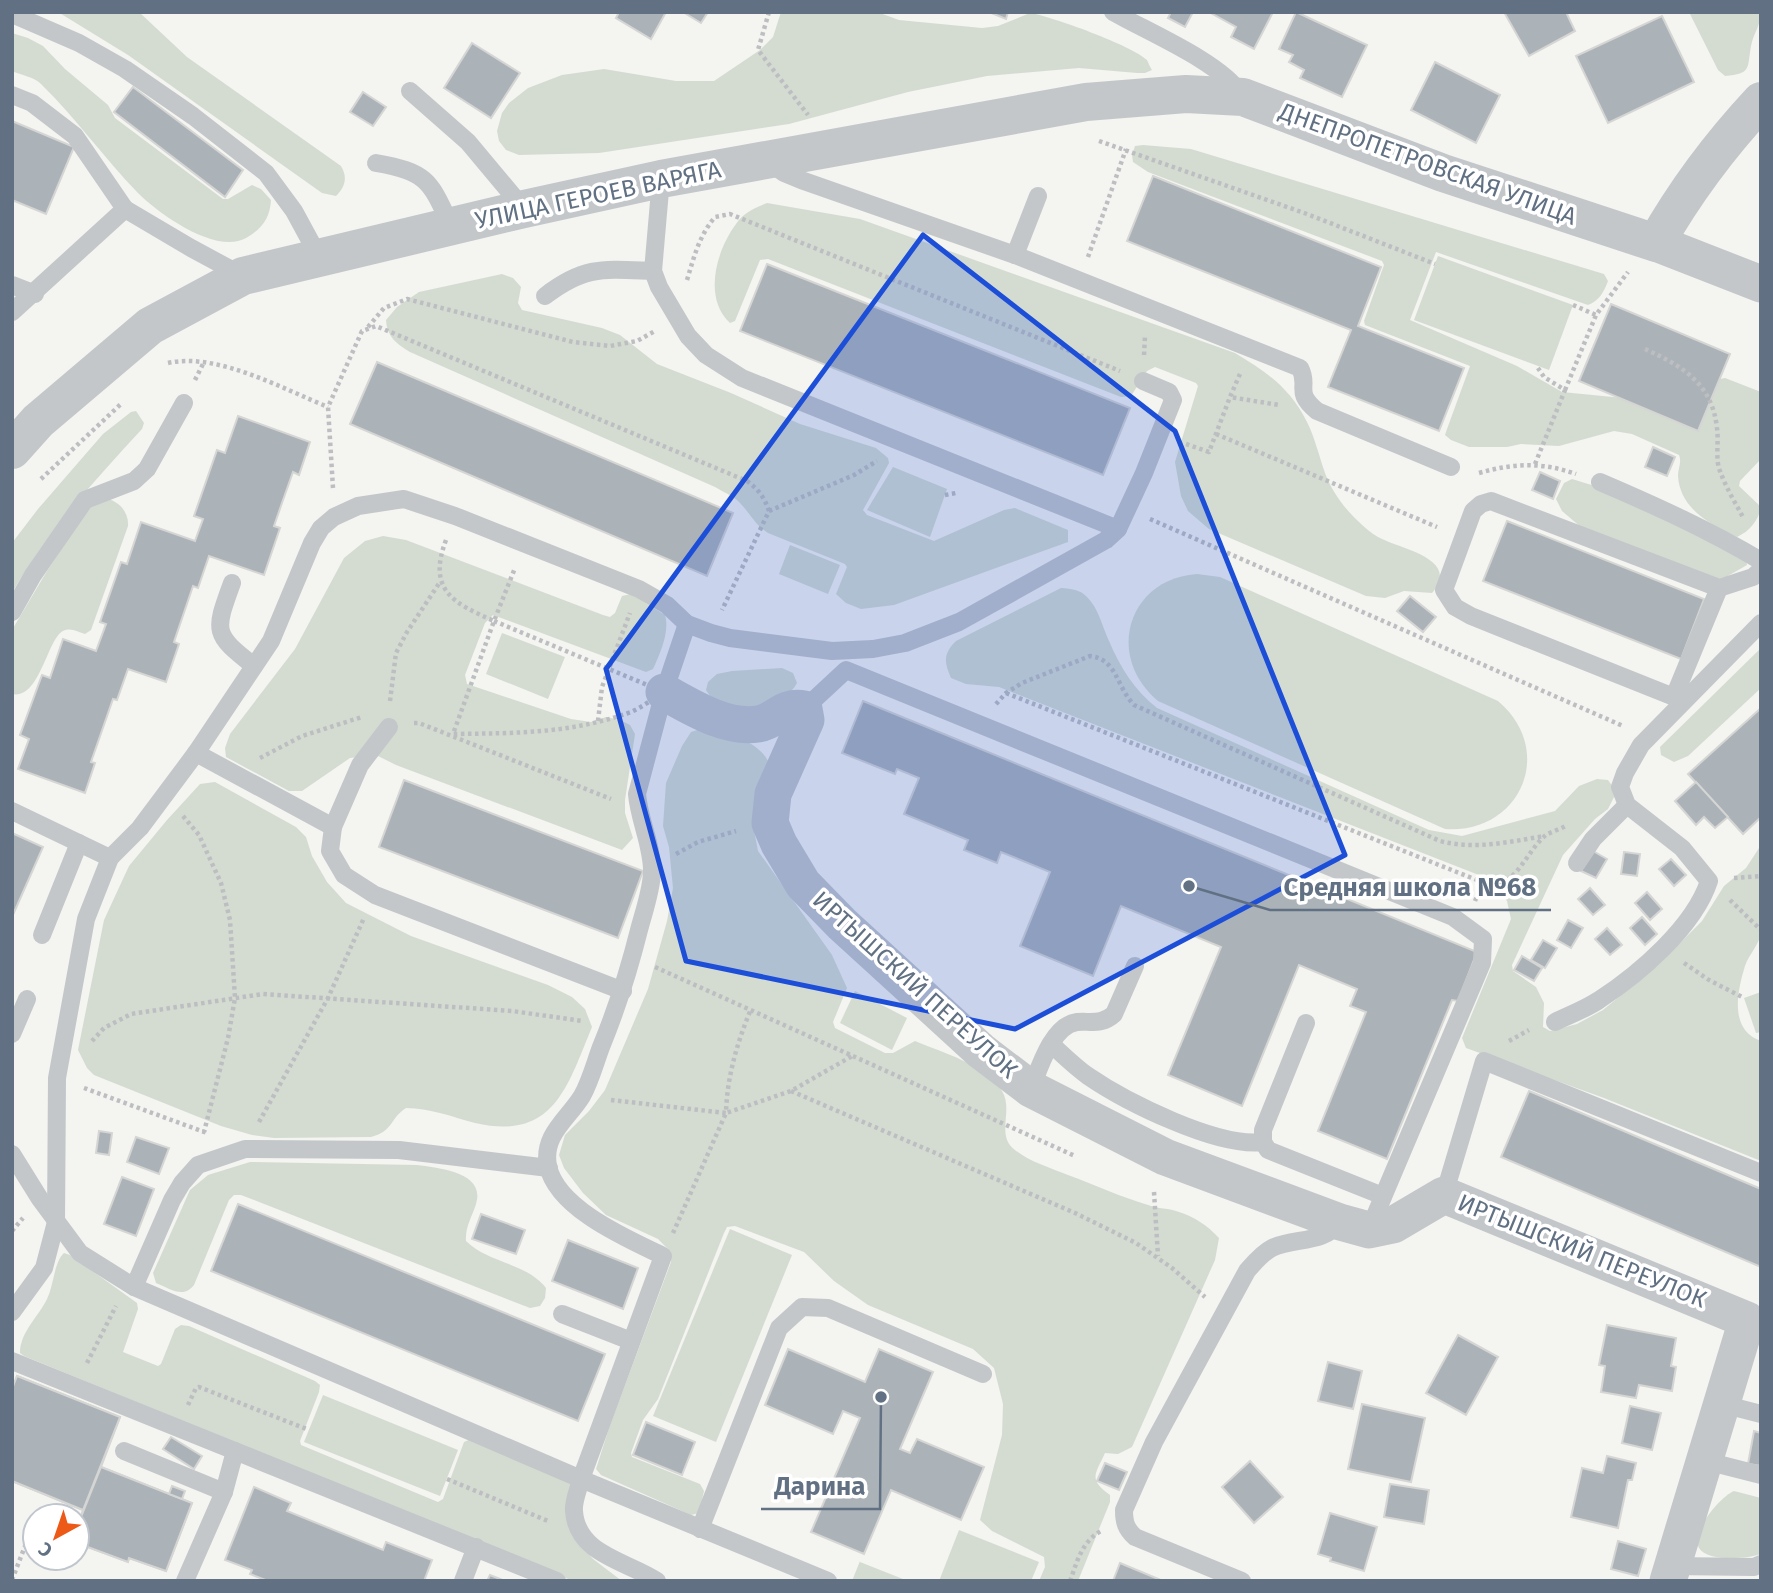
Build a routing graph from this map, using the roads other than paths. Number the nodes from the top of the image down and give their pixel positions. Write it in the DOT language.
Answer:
graph roads {
  1 [pos="1113,12"];
  2 [pos="12,14"];
  3 [pos="410,91"];
  4 [pos="12,95"];
  5 [pos="1243,97"];
  6 [pos="1761,101"];
  7 [pos="767,161"];
  8 [pos="376,163"];
  9 [pos="661,179"];
  10 [pos="1038,196"];
  11 [pos="125,209"];
  12 [pos="524,209"];
  13 [pos="451,226"];
  14 [pos="1656,243"];
  15 [pos="1015,255"];
  16 [pos="319,257"];
  17 [pos="653,271"];
  18 [pos="243,275"];
  19 [pos="1761,284"];
  20 [pos="12,285"];
  21 [pos="35,294"];
  22 [pos="545,296"];
  23 [pos="12,312"];
  24 [pos="1143,381"];
  25 [pos="184,403"];
  26 [pos="12,450"];
  27 [pos="1451,467"];
  28 [pos="1600,482"];
  29 [pos="1118,529"];
  30 [pos="1761,561"];
  31 [pos="1761,570"];
  32 [pos="232,583"];
  33 [pos="1719,588"];
  34 [pos="12,612"];
  35 [pos="1761,623"];
  36 [pos="687,624"];
  37 [pos="254,666"];
  38 [pos="664,692"];
  39 [pos="1678,699"];
  40 [pos="804,709"];
  41 [pos="389,727"];
  42 [pos="196,753"];
  43 [pos="1627,805"];
  44 [pos="12,811"];
  45 [pos="332,827"];
  46 [pos="79,843"];
  47 [pos="110,858"];
  48 [pos="1577,863"];
  49 [pos="42,935"];
  50 [pos="1135,966"];
  51 [pos="623,991"];
  52 [pos="27,999"];
  53 [pos="1555,1022"];
  54 [pos="1306,1023"];
  55 [pos="12,1034"];
  56 [pos="1051,1044"];
  57 [pos="1031,1089"];
  58 [pos="1263,1142"];
  59 [pos="12,1154"];
  60 [pos="549,1168"];
  61 [pos="1761,1173"];
  62 [pos="1444,1195"];
  63 [pos="1383,1196"];
  64 [pos="56,1222"];
  65 [pos="1354,1226"];
  66 [pos="134,1287"];
  67 [pos="12,1312"];
  68 [pos="562,1314"];
  69 [pos="1754,1321"];
  70 [pos="631,1341"];
  71 [pos="12,1361"];
  72 [pos="983,1374"];
  73 [pos="1722,1404"];
  74 [pos="1761,1414"];
  75 [pos="124,1451"];
  76 [pos="234,1451"];
  77 [pos="1702,1460"];
  78 [pos="1761,1475"];
  79 [pos="581,1479"];
  80 [pos="224,1492"];
  81 [pos="701,1529"];
  82 [pos="476,1547"];
  83 [pos="1761,1564"];
  84 [pos="1670,1574"];
  85 [pos="191,1579"];
  86 [pos="463,1581"];
  87 [pos="557,1581"];
  88 [pos="657,1581"];
  89 [pos="828,1581"];
  90 [pos="1242,1581"];
  1 -- 5 [label="lane, ДНЕПРОПЕТРОВСКАЯ УЛИЦА"];
  2 -- 16 [label="lane"];
  3 -- 12 [label="lane"];
  4 -- 11 [label="lane"];
  5 -- 7 [label="street, УЛИЦА ГЕРОЕВ ВАРЯГА"];
  5 -- 14 [label="street, ДНЕПРОПЕТРОВСКАЯ УЛИЦА"];
  6 -- 14 [label="street"];
  7 -- 9 [label="street, УЛИЦА ГЕРОЕВ ВАРЯГА"];
  7 -- 15 [label="lane"];
  8 -- 13 [label="lane"];
  9 -- 12 [label="street, УЛИЦА ГЕРОЕВ ВАРЯГА"];
  9 -- 17 [label="lane"];
  10 -- 15 [label="lane"];
  11 -- 18 [label="lane"];
  11 -- 21 [label="lane"];
  12 -- 13 [label="street, УЛИЦА ГЕРОЕВ ВАРЯГА"];
  13 -- 16 [label="street, УЛИЦА ГЕРОЕВ ВАРЯГА"];
  14 -- 19 [label="street, ДНЕПРОПЕТРОВСКАЯ УЛИЦА"];
  15 -- 27 [label="lane"];
  16 -- 18 [label="street, УЛИЦА ГЕРОЕВ ВАРЯГА"];
  17 -- 22 [label="lane"];
  17 -- 29 [label="lane"];
  18 -- 26 [label="street, УЛИЦА ГЕРОЕВ ВАРЯГА"];
  20 -- 21 [label="lane"];
  21 -- 23 [label="lane"];
  24 -- 29 [label="lane"];
  25 -- 34 [label="lane"];
  28 -- 30 [label="lane"];
  29 -- 36 [label="lane"];
  31 -- 33 [label="lane"];
  32 -- 37 [label="lane"];
  33 -- 39 [label="lane"];
  33 -- 39 [label="lane"];
  35 -- 39 [label="lane"];
  36 -- 37 [label="lane"];
  36 -- 38 [label="lane"];
  37 -- 42 [label="lane"];
  38 -- 40 [label="street"];
  38 -- 51 [label="lane"];
  39 -- 43 [label="lane"];
  40 -- 57 [label="street, ИРТЫШСКИЙ ПЕРЕУЛОК"];
  40 -- 63 [label="lane"];
  41 -- 45 [label="lane"];
  42 -- 45 [label="lane"];
  42 -- 47 [label="lane"];
  43 -- 48 [label="lane"];
  43 -- 53 [label="lane"];
  44 -- 46 [label="lane"];
  45 -- 51 [label="lane"];
  46 -- 47 [label="lane"];
  46 -- 49 [label="lane"];
  47 -- 64 [label="lane"];
  50 -- 56 [label="lane"];
  51 -- 60 [label="lane"];
  52 -- 55 [label="lane"];
  54 -- 58 [label="lane"];
  56 -- 57 [label="lane"];
  56 -- 58 [label="lane"];
  57 -- 65 [label="street, ИРТЫШСКИЙ ПЕРЕУЛОК"];
  58 -- 63 [label="lane"];
  59 -- 64 [label="lane"];
  60 -- 66 [label="lane"];
  60 -- 70 [label="lane"];
  61 -- 62 [label="lane"];
  62 -- 65 [label="street, ИРТЫШСКИЙ ПЕРЕУЛОК"];
  62 -- 69 [label="street, ИРТЫШСКИЙ ПЕРЕУЛОК"];
  63 -- 65 [label="lane"];
  64 -- 66 [label="lane"];
  64 -- 67 [label="lane"];
  65 -- 90 [label="lane"];
  66 -- 79 [label="lane"];
  68 -- 70 [label="lane"];
  69 -- 73 [label="street, ИРТЫШСКИЙ ПЕРЕУЛОК"];
  70 -- 79 [label="lane"];
  71 -- 76 [label="lane"];
  72 -- 81 [label="lane"];
  73 -- 74 [label="lane"];
  73 -- 77 [label="street, ИРТЫШСКИЙ ПЕРЕУЛОК"];
  75 -- 80 [label="lane"];
  76 -- 80 [label="lane"];
  76 -- 82 [label="lane"];
  77 -- 78 [label="lane"];
  77 -- 84 [label="street, ИРТЫШСКИЙ ПЕРЕУЛОК"];
  79 -- 81 [label="lane"];
  79 -- 88 [label="lane"];
  80 -- 85 [label="lane"];
  81 -- 89 [label="lane"];
  82 -- 86 [label="lane"];
  82 -- 87 [label="lane"];
  83 -- 84 [label="lane"];
}
